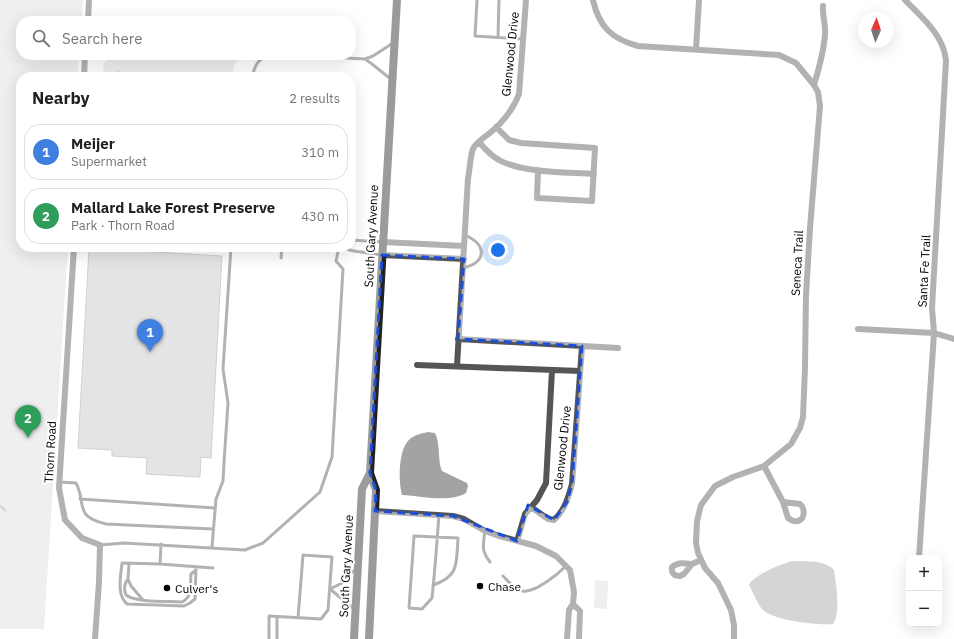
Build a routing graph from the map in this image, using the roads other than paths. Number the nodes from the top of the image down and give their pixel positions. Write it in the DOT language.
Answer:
graph roads {
  1 [pos="89,0"];
  2 [pos="397,0"];
  3 [pos="477,0"];
  4 [pos="499,0"];
  5 [pos="526,0"];
  6 [pos="593,0"];
  7 [pos="699,0"];
  8 [pos="905,0"];
  9 [pos="823,6"];
  10 [pos="88,16"];
  11 [pos="498,37"];
  12 [pos="523,39"];
  13 [pos="394,42"];
  14 [pos="696,49"];
  15 [pos="356,59"];
  16 [pos="365,59"];
  17 [pos="86,60"];
  18 [pos="260,60"];
  19 [pos="84,72"];
  20 [pos="253,72"];
  21 [pos="392,80"];
  22 [pos="814,84"];
  23 [pos="496,127"];
  24 [pos="479,142"];
  25 [pos="538,170"];
  26 [pos="594,174"];
  27 [pos="465,235"];
  28 [pos="356,240"];
  29 [pos="383,242"];
  30 [pos="464,246"];
  31 [pos="74,252"];
  32 [pos="231,252"];
  33 [pos="282,252"];
  34 [pos="337,252"];
  35 [pos="354,252"];
  36 [pos="382,255"];
  37 [pos="281,258"];
  38 [pos="464,259"];
  39 [pos="463,268"];
  40 [pos="858,329"];
  41 [pos="934,333"];
  42 [pos="458,339"];
  43 [pos="954,339"];
  44 [pos="582,346"];
  45 [pos="618,348"];
  46 [pos="417,365"];
  47 [pos="457,366"];
  48 [pos="552,370"];
  49 [pos="580,371"];
  50 [pos="764,466"];
  51 [pos="370,473"];
  52 [pos="59,482"];
  53 [pos="80,499"];
  54 [pos="783,502"];
  55 [pos="531,507"];
  56 [pos="215,508"];
  57 [pos="375,511"];
  58 [pos="439,514"];
  59 [pos="213,529"];
  60 [pos="485,531"];
  61 [pos="437,537"];
  62 [pos="517,541"];
  63 [pos="100,544"];
  64 [pos="161,544"];
  65 [pos="212,547"];
  66 [pos="919,555"];
  67 [pos="701,560"];
  68 [pos="490,562"];
  69 [pos="129,563"];
  70 [pos="160,564"];
  71 [pos="692,564"];
  72 [pos="566,566"];
  73 [pos="213,568"];
  74 [pos="196,569"];
  75 [pos="357,570"];
  76 [pos="503,576"];
  77 [pos="128,579"];
  78 [pos="434,585"];
  79 [pos="330,589"];
  80 [pos="143,600"];
  81 [pos="573,604"];
  82 [pos="356,610"];
  83 [pos="277,617"];
  84 [pos="298,618"];
  85 [pos="95,639"];
  86 [pos="269,639"];
  87 [pos="276,639"];
  88 [pos="354,639"];
  89 [pos="369,639"];
  90 [pos="567,639"];
  91 [pos="579,639"];
  92 [pos="734,639"];
  1 -- 10 [label="street"];
  2 -- 13 [label="main road, South Gary Avenue"];
  3 -- 11 [label="lane"];
  4 -- 11 [label="lane"];
  5 -- 12 [label="street, Glenwood Drive"];
  6 -- 14 [label="street, Seneca Trail"];
  7 -- 14 [label="street"];
  8 -- 41 [label="street, Santa Fe Trail"];
  9 -- 22 [label="street"];
  11 -- 12 [label="lane"];
  12 -- 23 [label="street, Glenwood Drive"];
  13 -- 16 [label="lane"];
  13 -- 21 [label="main road, South Gary Avenue"];
  14 -- 22 [label="street, Seneca Trail"];
  15 -- 16 [label="lane"];
  16 -- 21 [label="lane"];
  17 -- 19 [label="street"];
  18 -- 20 [label="lane"];
  21 -- 29 [label="main road, South Gary Avenue"];
  22 -- 50 [label="street, Seneca Trail"];
  23 -- 24 [label="street, Glenwood Drive"];
  23 -- 26 [label="street"];
  24 -- 25 [label="street"];
  24 -- 27 [label="street, Glenwood Drive"];
  25 -- 26 [label="street"];
  25 -- 26 [label="street"];
  27 -- 30 [label="street, Glenwood Drive"];
  27 -- 39 [label="lane"];
  28 -- 29 [label="lane"];
  29 -- 30 [label="street"];
  29 -- 36 [label="main road, South Gary Avenue"];
  30 -- 38 [label="street, Glenwood Drive"];
  31 -- 52 [label="street, Thorn Road"];
  32 -- 56 [label="lane"];
  33 -- 37 [label="lane"];
  34 -- 65 [label="lane"];
  35 -- 36 [label="lane"];
  36 -- 38 [label="street"];
  36 -- 51 [label="main road, South Gary Avenue"];
  38 -- 39 [label="street, Glenwood Drive"];
  39 -- 42 [label="street, Glenwood Drive"];
  40 -- 41 [label="street"];
  41 -- 43 [label="street"];
  41 -- 66 [label="street, Santa Fe Trail"];
  42 -- 44 [label="street"];
  42 -- 47 [label="street, Glenwood Drive"];
  44 -- 45 [label="street"];
  44 -- 49 [label="street, Glenwood Drive"];
  46 -- 47 [label="street"];
  47 -- 48 [label="street"];
  48 -- 49 [label="street"];
  48 -- 55 [label="street, Glenwood Drive"];
  49 -- 55 [label="street, Glenwood Drive"];
  50 -- 54 [label="street"];
  50 -- 67 [label="street, Seneca Trail"];
  51 -- 57 [label="main road, South Gary Avenue"];
  51 -- 75 [label="main road, South Gary Avenue"];
  52 -- 53 [label="lane"];
  52 -- 63 [label="street, Thorn Road"];
  53 -- 56 [label="lane"];
  53 -- 59 [label="lane"];
  55 -- 62 [label="street, Glenwood Drive"];
  56 -- 59 [label="lane"];
  57 -- 58 [label="street"];
  57 -- 89 [label="main road, South Gary Avenue"];
  58 -- 60 [label="street"];
  58 -- 61 [label="lane"];
  59 -- 65 [label="lane"];
  60 -- 62 [label="street"];
  60 -- 68 [label="lane"];
  61 -- 78 [label="lane"];
  61 -- 78 [label="lane"];
  61 -- 78 [label="lane"];
  62 -- 72 [label="street"];
  63 -- 64 [label="lane"];
  63 -- 85 [label="street"];
  64 -- 65 [label="lane"];
  64 -- 70 [label="lane"];
  67 -- 71 [label="street"];
  67 -- 92 [label="street, Seneca Trail"];
  69 -- 70 [label="lane"];
  69 -- 74 [label="lane"];
  69 -- 77 [label="lane"];
  70 -- 74 [label="lane"];
  72 -- 76 [label="lane"];
  72 -- 81 [label="street"];
  73 -- 74 [label="lane"];
  74 -- 80 [label="lane"];
  75 -- 79 [label="lane"];
  75 -- 82 [label="main road, South Gary Avenue"];
  77 -- 80 [label="lane"];
  77 -- 80 [label="lane"];
  79 -- 82 [label="lane"];
  79 -- 84 [label="lane"];
  79 -- 84 [label="lane"];
  81 -- 90 [label="street"];
  81 -- 91 [label="street"];
  82 -- 88 [label="main road, South Gary Avenue"];
  83 -- 84 [label="lane"];
  83 -- 86 [label="lane"];
  83 -- 87 [label="lane"];
}
